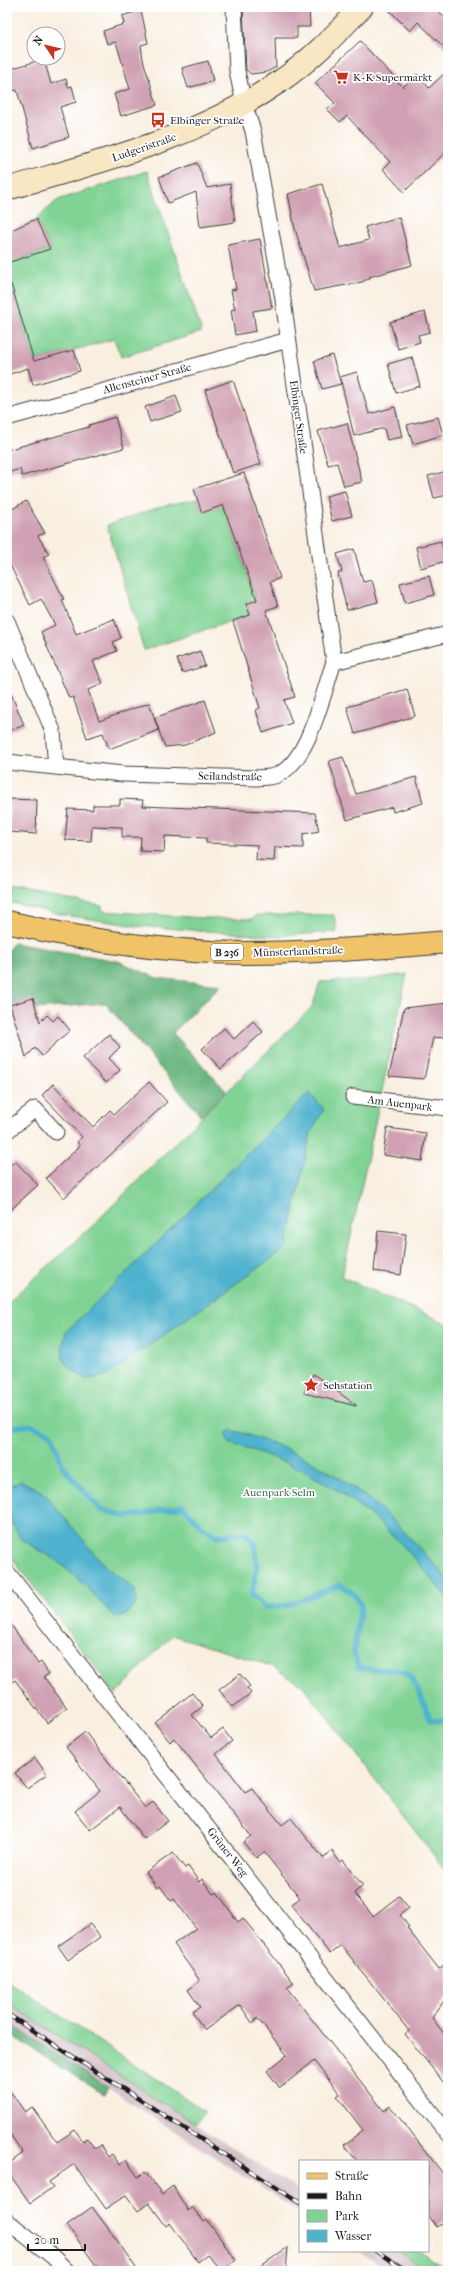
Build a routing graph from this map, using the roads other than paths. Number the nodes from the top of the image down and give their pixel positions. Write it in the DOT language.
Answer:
graph roads {
  1 [pos="234,7"];
  2 [pos="362,7"];
  3 [pos="244,104"];
  4 [pos="7,189"];
  5 [pos="288,340"];
  6 [pos="7,418"];
  7 [pos="7,621"];
  8 [pos="448,634"];
  9 [pos="334,662"];
  10 [pos="7,762"];
  11 [pos="56,767"];
  12 [pos="7,922"];
  13 [pos="448,942"];
  14 [pos="352,1097"];
  15 [pos="448,1108"];
  16 [pos="7,1131"];
  17 [pos="56,1132"];
  18 [pos="7,1572"];
  19 [pos="448,2134"];
  20 [pos="7,2221"];
  21 [pos="67,2271"];
  1 -- 3 [label="street, Elbinger Straße"];
  2 -- 3 [label="street, Ludgeristraße"];
  3 -- 4 [label="street, Ludgeristraße"];
  3 -- 5 [label="street, Elbinger Straße"];
  5 -- 6 [label="street, Allensteiner Straße"];
  5 -- 9 [label="street, Elbinger Straße"];
  7 -- 11 [label="street"];
  8 -- 9 [label="street"];
  9 -- 11 [label="street, Seilandstraße"];
  10 -- 11 [label="street, Seilandstraße"];
  12 -- 13 [label="main road, Münsterlandstraße / B 236"];
  14 -- 15 [label="street, Am Auenpark"];
  16 -- 17 [label="street"];
  18 -- 19 [label="street, Grüner Weg"];
  20 -- 21 [label="street"];
}
